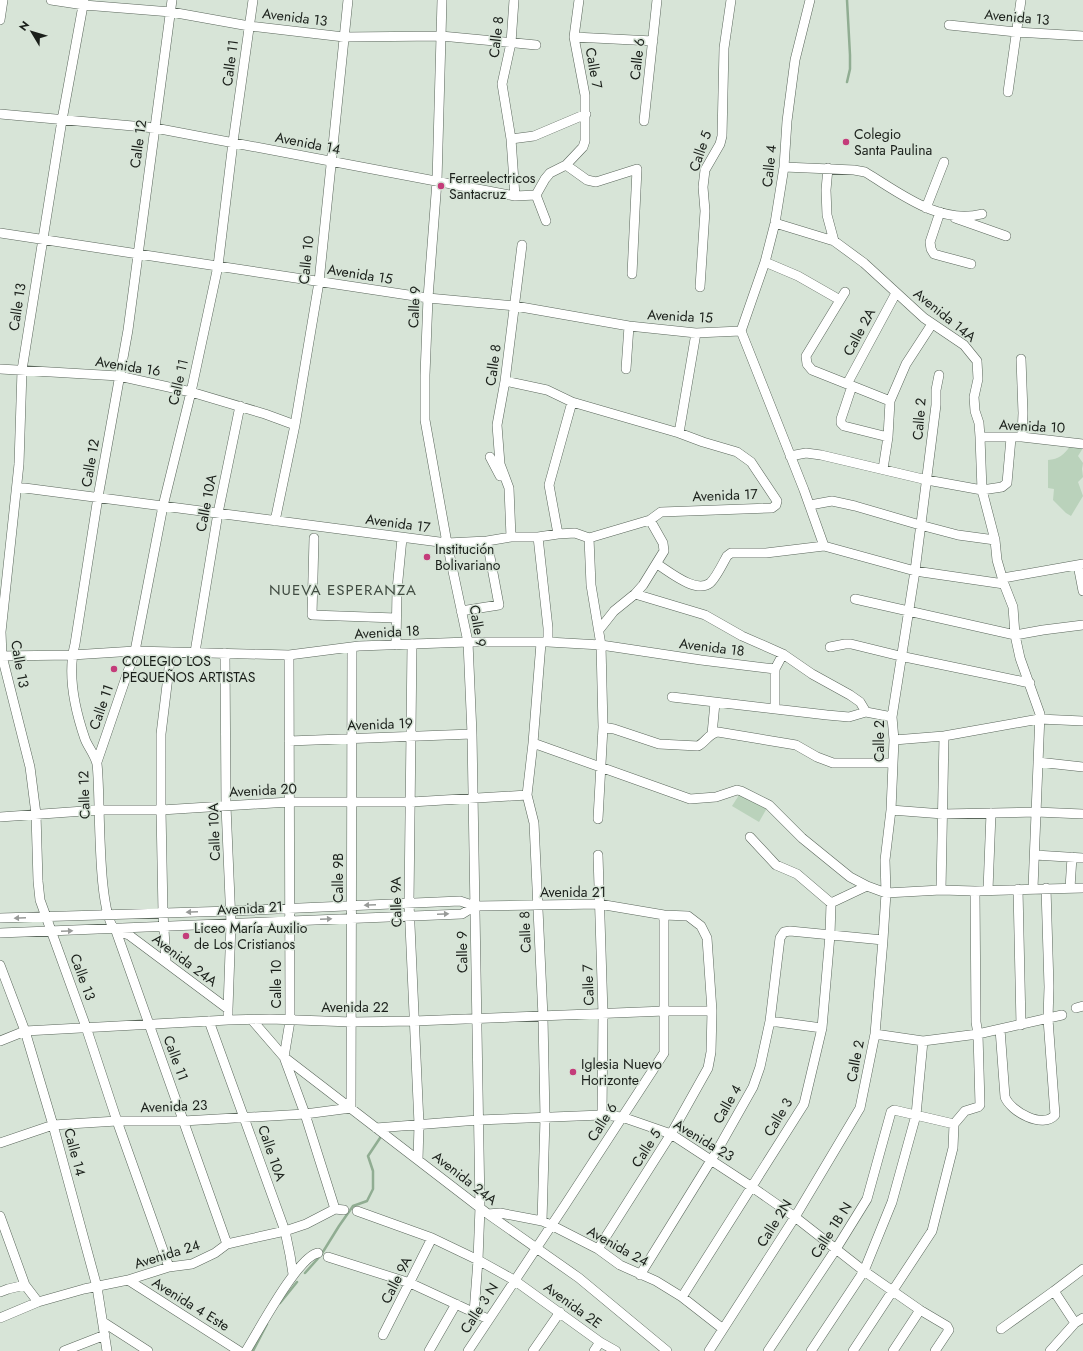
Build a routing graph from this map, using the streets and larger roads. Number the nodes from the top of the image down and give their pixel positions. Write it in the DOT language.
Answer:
graph roads {
  1 [pos="3,0"];
  2 [pos="51,0"];
  3 [pos="172,0"];
  4 [pos="253,0"];
  5 [pos="348,0"];
  6 [pos="442,0"];
  7 [pos="514,0"];
  8 [pos="579,0"];
  9 [pos="657,0"];
  10 [pos="731,0"];
  11 [pos="810,0"];
  12 [pos="1021,0"];
  13 [pos="84,2"];
  14 [pos="171,12"];
  15 [pos="0,20"];
  16 [pos="949,25"];
  17 [pos="249,26"];
  18 [pos="1016,32"];
  19 [pos="441,36"];
  20 [pos="1083,36"];
  21 [pos="344,37"];
  22 [pos="574,37"];
  23 [pos="653,41"];
  24 [pos="511,43"];
  25 [pos="536,46"];
  26 [pos="1008,92"];
  27 [pos="0,114"];
  28 [pos="586,114"];
  29 [pos="62,120"];
  30 [pos="644,121"];
  31 [pos="155,128"];
  32 [pos="511,139"];
  33 [pos="232,142"];
  34 [pos="330,162"];
  35 [pos="944,162"];
  36 [pos="566,165"];
  37 [pos="784,167"];
  38 [pos="828,168"];
  39 [pos="437,181"];
  40 [pos="536,195"];
  41 [pos="515,196"];
  42 [pos="926,208"];
  43 [pos="944,214"];
  44 [pos="982,214"];
  45 [pos="546,221"];
  46 [pos="775,223"];
  47 [pos="0,233"];
  48 [pos="1006,236"];
  49 [pos="42,239"];
  50 [pos="834,241"];
  51 [pos="522,244"];
  52 [pos="138,254"];
  53 [pos="765,262"];
  54 [pos="971,264"];
  55 [pos="218,266"];
  56 [pos="632,274"];
  57 [pos="318,282"];
  58 [pos="700,287"];
  59 [pos="896,293"];
  60 [pos="428,298"];
  61 [pos="515,306"];
  62 [pos="932,324"];
  63 [pos="629,326"];
  64 [pos="741,331"];
  65 [pos="696,333"];
  66 [pos="1021,359"];
  67 [pos="0,369"];
  68 [pos="626,369"];
  69 [pos="22,370"];
  70 [pos="939,375"];
  71 [pos="119,376"];
  72 [pos="505,381"];
  73 [pos="850,385"];
  74 [pos="191,392"];
  75 [pos="890,401"];
  76 [pos="572,402"];
  77 [pos="240,406"];
  78 [pos="295,424"];
  79 [pos="679,433"];
  80 [pos="888,437"];
  81 [pos="1022,437"];
  82 [pos="980,438"];
  83 [pos="1011,438"];
  84 [pos="1083,444"];
  85 [pos="790,456"];
  86 [pos="490,458"];
  87 [pos="883,469"];
  88 [pos="927,480"];
  89 [pos="17,487"];
  90 [pos="509,488"];
  91 [pos="982,490"];
  92 [pos="98,497"];
  93 [pos="810,505"];
  94 [pos="163,506"];
  95 [pos="218,513"];
  96 [pos="650,520"];
  97 [pos="275,521"];
  98 [pos="920,525"];
  99 [pos="558,534"];
  100 [pos="511,537"];
  101 [pos="538,537"];
  102 [pos="314,538"];
  103 [pos="402,538"];
  104 [pos="589,538"];
  105 [pos="995,540"];
  106 [pos="487,541"];
  107 [pos="447,544"];
  108 [pos="824,546"];
  109 [pos="657,564"];
  110 [pos="4,565"];
  111 [pos="1080,565"];
  112 [pos="915,571"];
  113 [pos="1004,581"];
  114 [pos="1083,591"];
  115 [pos="635,594"];
  116 [pos="855,599"];
  117 [pos="462,611"];
  118 [pos="909,612"];
  119 [pos="396,618"];
  120 [pos="1083,625"];
  121 [pos="599,630"];
  122 [pos="1015,635"];
  123 [pos="468,642"];
  124 [pos="544,642"];
  125 [pos="412,644"];
  126 [pos="396,645"];
  127 [pos="601,645"];
  128 [pos="352,647"];
  129 [pos="830,647"];
  130 [pos="135,651"];
  131 [pos="171,652"];
  132 [pos="195,652"];
  133 [pos="225,653"];
  134 [pos="783,654"];
  135 [pos="72,655"];
  136 [pos="289,655"];
  137 [pos="1,656"];
  138 [pos="900,656"];
  139 [pos="774,669"];
  140 [pos="1030,683"];
  141 [pos="672,697"];
  142 [pos="716,703"];
  143 [pos="775,709"];
  144 [pos="866,712"];
  145 [pos="892,717"];
  146 [pos="1039,719"];
  147 [pos="1083,720"];
  148 [pos="603,727"];
  149 [pos="472,734"];
  150 [pos="712,734"];
  151 [pos="944,736"];
  152 [pos="411,737"];
  153 [pos="352,739"];
  154 [pos="894,740"];
  155 [pos="289,741"];
  156 [pos="533,743"];
  157 [pos="97,762"];
  158 [pos="1038,762"];
  159 [pos="893,764"];
  160 [pos="601,766"];
  161 [pos="1083,767"];
  162 [pos="527,795"];
  163 [pos="472,799"];
  164 [pos="290,802"];
  165 [pos="352,802"];
  166 [pos="411,802"];
  167 [pos="226,806"];
  168 [pos="98,810"];
  169 [pos="161,810"];
  170 [pos="891,810"];
  171 [pos="991,812"];
  172 [pos="1036,812"];
  173 [pos="36,814"];
  174 [pos="943,814"];
  175 [pos="1083,814"];
  176 [pos="0,817"];
  177 [pos="598,819"];
  178 [pos="750,837"];
  179 [pos="598,855"];
  180 [pos="1035,855"];
  181 [pos="1072,857"];
  182 [pos="1083,858"];
  183 [pos="867,886"];
  184 [pos="1033,888"];
  185 [pos="1046,888"];
  186 [pos="1070,888"];
  187 [pos="1083,888"];
  188 [pos="1018,889"];
  189 [pos="941,890"];
  190 [pos="988,890"];
  191 [pos="975,891"];
  192 [pos="886,893"];
  193 [pos="409,903"];
  194 [pos="831,903"];
  195 [pos="600,904"];
  196 [pos="352,906"];
  197 [pos="475,906"];
  198 [pos="538,906"];
  199 [pos="290,908"];
  200 [pos="231,911"];
  201 [pos="163,913"];
  202 [pos="108,915"];
  203 [pos="664,915"];
  204 [pos="410,916"];
  205 [pos="47,917"];
  206 [pos="0,918"];
  207 [pos="352,918"];
  208 [pos="290,921"];
  209 [pos="231,923"];
  210 [pos="164,926"];
  211 [pos="114,930"];
  212 [pos="51,931"];
  213 [pos="0,934"];
  214 [pos="830,935"];
  215 [pos="707,938"];
  216 [pos="883,940"];
  217 [pos="166,962"];
  218 [pos="0,965"];
  219 [pos="228,1009"];
  220 [pos="665,1011"];
  221 [pos="712,1011"];
  222 [pos="603,1014"];
  223 [pos="1062,1015"];
  224 [pos="543,1017"];
  225 [pos="478,1019"];
  226 [pos="1048,1019"];
  227 [pos="228,1020"];
  228 [pos="252,1020"];
  229 [pos="209,1021"];
  230 [pos="290,1021"];
  231 [pos="414,1021"];
  232 [pos="770,1021"];
  233 [pos="352,1022"];
  234 [pos="148,1025"];
  235 [pos="1021,1025"];
  236 [pos="86,1028"];
  237 [pos="822,1028"];
  238 [pos="1000,1030"];
  239 [pos="25,1031"];
  240 [pos="875,1034"];
  241 [pos="978,1034"];
  242 [pos="0,1041"];
  243 [pos="923,1041"];
  244 [pos="284,1057"];
  245 [pos="351,1108"];
  246 [pos="860,1108"];
  247 [pos="305,1114"];
  248 [pos="916,1114"];
  249 [pos="602,1115"];
  250 [pos="244,1117"];
  251 [pos="622,1117"];
  252 [pos="545,1118"];
  253 [pos="478,1120"];
  254 [pos="117,1121"];
  255 [pos="183,1121"];
  256 [pos="419,1124"];
  257 [pos="954,1124"];
  258 [pos="53,1125"];
  259 [pos="376,1128"];
  260 [pos="671,1134"];
  261 [pos="0,1143"];
  262 [pos="418,1160"];
  263 [pos="710,1160"];
  264 [pos="752,1187"];
  265 [pos="480,1208"];
  266 [pos="340,1209"];
  267 [pos="357,1212"];
  268 [pos="488,1214"];
  269 [pos="795,1217"];
  270 [pos="542,1221"];
  271 [pos="1,1222"];
  272 [pos="551,1225"];
  273 [pos="285,1231"];
  274 [pos="432,1238"];
  275 [pos="227,1244"];
  276 [pos="536,1248"];
  277 [pos="836,1249"];
  278 [pos="598,1250"];
  279 [pos="318,1253"];
  280 [pos="328,1257"];
  281 [pos="478,1260"];
  282 [pos="169,1267"];
  283 [pos="1083,1269"];
  284 [pos="864,1271"];
  285 [pos="293,1274"];
  286 [pos="640,1275"];
  287 [pos="128,1280"];
  288 [pos="514,1280"];
  289 [pos="410,1282"];
  290 [pos="24,1285"];
  291 [pos="97,1287"];
  292 [pos="1054,1291"];
  293 [pos="0,1292"];
  294 [pos="893,1292"];
  295 [pos="682,1297"];
  296 [pos="38,1302"];
  297 [pos="456,1304"];
  298 [pos="920,1310"];
  299 [pos="560,1312"];
  300 [pos="474,1313"];
  301 [pos="0,1318"];
  302 [pos="488,1319"];
  303 [pos="1079,1321"];
  304 [pos="103,1322"];
  305 [pos="723,1329"];
  306 [pos="1001,1329"];
  307 [pos="105,1335"];
  308 [pos="383,1335"];
  309 [pos="600,1342"];
  310 [pos="64,1351"];
  311 [pos="107,1351"];
  312 [pos="148,1351"];
  313 [pos="239,1351"];
  314 [pos="246,1351"];
  315 [pos="429,1351"];
  316 [pos="468,1351"];
  317 [pos="533,1351"];
  318 [pos="594,1351"];
  319 [pos="616,1351"];
  320 [pos="667,1351"];
  321 [pos="709,1351"];
  322 [pos="768,1351"];
  323 [pos="811,1351"];
  324 [pos="853,1351"];
  325 [pos="893,1351"];
  326 [pos="935,1351"];
  327 [pos="1050,1351"];
  1 -- 15 [label="street"];
  2 -- 13 [label="street, Avenida 13"];
  3 -- 14 [label="street, Calle 12"];
  4 -- 17 [label="street, Calle 11"];
  5 -- 21 [label="street, Calle 10"];
  6 -- 19 [label="street, Calle 9"];
  7 -- 24 [label="street, Calle 8"];
  8 -- 22 [label="street, Calle 7"];
  9 -- 23 [label="street, Calle 6"];
  10 -- 58 [label="street, Calle 5"];
  11 -- 37 [label="street, Calle 4"];
  12 -- 18 [label="street"];
  13 -- 14 [label="street, Avenida 13"];
  13 -- 29 [label="street, Calle 13"];
  14 -- 17 [label="street, Avenida 13"];
  14 -- 31 [label="street, Calle 12"];
  16 -- 18 [label="street, Avenida 13"];
  17 -- 21 [label="street, Avenida 13"];
  17 -- 33 [label="street, Calle 11"];
  18 -- 20 [label="street, Avenida 13"];
  18 -- 26 [label="street"];
  19 -- 21 [label="street, Avenida 13"];
  19 -- 24 [label="street, Avenida 13"];
  19 -- 39 [label="street, Calle 9"];
  21 -- 34 [label="street, Calle 10"];
  22 -- 23 [label="street"];
  22 -- 28 [label="street, Calle 7"];
  23 -- 30 [label="street, Calle 6"];
  24 -- 25 [label="street, Avenida 13"];
  24 -- 32 [label="street, Calle 8"];
  27 -- 29 [label="street, Avenida 14"];
  28 -- 32 [label="street"];
  28 -- 36 [label="street, Calle 7"];
  29 -- 31 [label="street, Avenida 14"];
  29 -- 49 [label="street, Calle 13"];
  31 -- 33 [label="street, Avenida 14"];
  31 -- 52 [label="street, Calle 12"];
  32 -- 41 [label="street, Calle 8"];
  33 -- 34 [label="street, Avenida 14"];
  33 -- 55 [label="street, Calle 11"];
  34 -- 39 [label="street, Avenida 14"];
  34 -- 57 [label="street, Calle 10"];
  35 -- 42 [label="street"];
  36 -- 40 [label="street"];
  36 -- 56 [label="street"];
  37 -- 38 [label="street"];
  37 -- 46 [label="street, Calle 4"];
  38 -- 42 [label="street"];
  38 -- 50 [label="street"];
  39 -- 41 [label="street, Avenida 14"];
  39 -- 60 [label="street, Calle 9"];
  40 -- 41 [label="street, Avenida 14"];
  40 -- 45 [label="street"];
  42 -- 43 [label="street"];
  43 -- 44 [label="street"];
  43 -- 48 [label="street"];
  43 -- 54 [label="street"];
  46 -- 50 [label="street, Avenida 14A"];
  46 -- 53 [label="street, Calle 4"];
  47 -- 49 [label="street, Avenida 15"];
  49 -- 52 [label="street, Avenida 15"];
  49 -- 69 [label="street, Calle 13"];
  50 -- 59 [label="street, Avenida 14A"];
  51 -- 61 [label="street, Calle 8"];
  52 -- 55 [label="street, Avenida 15"];
  52 -- 71 [label="street, Calle 12"];
  53 -- 64 [label="street, Calle 4"];
  53 -- 73 [label="street"];
  55 -- 57 [label="street, Avenida 15"];
  55 -- 74 [label="street, Calle 11"];
  57 -- 60 [label="street, Avenida 15"];
  57 -- 78 [label="street, Calle 10"];
  59 -- 62 [label="street, Avenida 14A"];
  59 -- 73 [label="street, Calle 2A"];
  60 -- 61 [label="street, Avenida 15"];
  60 -- 107 [label="street, Calle 9"];
  61 -- 63 [label="street, Avenida 15"];
  61 -- 72 [label="street, Calle 8"];
  62 -- 75 [label="street, Calle 2"];
  62 -- 82 [label="street, Avenida 14A"];
  63 -- 65 [label="street, Avenida 15"];
  63 -- 68 [label="street"];
  64 -- 65 [label="street, Avenida 15"];
  64 -- 85 [label="street"];
  65 -- 79 [label="street"];
  66 -- 81 [label="street"];
  67 -- 69 [label="street, Avenida 16"];
  69 -- 71 [label="street, Avenida 16"];
  69 -- 89 [label="street, Calle 13"];
  70 -- 88 [label="street, Calle 2"];
  71 -- 74 [label="street, Avenida 16"];
  71 -- 92 [label="street, Calle 12"];
  72 -- 76 [label="street"];
  72 -- 90 [label="street, Calle 8"];
  73 -- 75 [label="street"];
  73 -- 80 [label="street, Calle 2A"];
  74 -- 77 [label="street, Avenida 16"];
  74 -- 94 [label="street, Calle 11"];
  75 -- 80 [label="street, Calle 2"];
  76 -- 79 [label="street"];
  76 -- 99 [label="street"];
  77 -- 78 [label="street, Avenida 16"];
  77 -- 95 [label="street, Calle 10A"];
  78 -- 97 [label="street, Calle 10"];
  79 -- 96 [label="street, Avenida 17"];
  80 -- 87 [label="street, Calle 2"];
  81 -- 83 [label="street, Avenida 10"];
  81 -- 84 [label="street, Avenida 10"];
  82 -- 83 [label="street, Avenida 10"];
  82 -- 91 [label="street, Avenida 14A"];
  83 -- 91 [label="street"];
  85 -- 87 [label="street"];
  85 -- 93 [label="street"];
  86 -- 90 [label="street"];
  87 -- 88 [label="street"];
  88 -- 91 [label="street"];
  88 -- 98 [label="street, Calle 2"];
  89 -- 92 [label="street, Avenida 17"];
  89 -- 110 [label="street, Calle 13"];
  90 -- 100 [label="street, Calle 8"];
  91 -- 105 [label="street, Avenida 14A"];
  92 -- 94 [label="street, Avenida 17"];
  92 -- 135 [label="street, Calle 12"];
  93 -- 98 [label="street"];
  93 -- 108 [label="street"];
  94 -- 95 [label="street, Avenida 17"];
  94 -- 130 [label="street, Calle 11"];
  95 -- 97 [label="street, Avenida 17"];
  95 -- 132 [label="street, Calle 10A"];
  96 -- 104 [label="street, Avenida 17"];
  96 -- 109 [label="street"];
  97 -- 103 [label="street, Avenida 17"];
  98 -- 105 [label="street"];
  98 -- 112 [label="street, Calle 2"];
  99 -- 101 [label="street, Avenida 17"];
  99 -- 104 [label="street, Avenida 17"];
  100 -- 101 [label="street, Avenida 17"];
  100 -- 106 [label="street, Avenida 17"];
  101 -- 124 [label="street, Calle 8"];
  102 -- 119 [label="street"];
  103 -- 107 [label="street, Avenida 17"];
  103 -- 119 [label="street"];
  104 -- 121 [label="street"];
  105 -- 113 [label="street, Avenida 14A"];
  106 -- 107 [label="street, Avenida 17"];
  106 -- 117 [label="street"];
  107 -- 117 [label="street, Calle 9"];
  108 -- 109 [label="street"];
  108 -- 112 [label="street"];
  109 -- 115 [label="street"];
  110 -- 137 [label="street, Calle 13"];
  111 -- 113 [label="street"];
  111 -- 114 [label="street"];
  112 -- 113 [label="street"];
  112 -- 118 [label="street, Calle 2"];
  113 -- 122 [label="street, Avenida 14A"];
  115 -- 121 [label="street"];
  115 -- 134 [label="street"];
  116 -- 118 [label="street"];
  117 -- 123 [label="street, Calle 9"];
  118 -- 122 [label="street"];
  118 -- 138 [label="street, Calle 2"];
  119 -- 126 [label="street"];
  120 -- 122 [label="street"];
  121 -- 127 [label="street"];
  122 -- 140 [label="street, Avenida 14A"];
  123 -- 124 [label="street, Avenida 18"];
  123 -- 125 [label="street, Avenida 18"];
  123 -- 149 [label="street, Calle 9"];
  124 -- 127 [label="street, Avenida 18"];
  124 -- 156 [label="street, Calle 8"];
  125 -- 126 [label="street, Avenida 18"];
  125 -- 152 [label="street, Calle 9A"];
  126 -- 128 [label="street, Avenida 18"];
  127 -- 139 [label="street, Avenida 18"];
  127 -- 148 [label="street"];
  128 -- 136 [label="street, Avenida 18"];
  128 -- 153 [label="street, Calle 9B"];
  129 -- 138 [label="street"];
  130 -- 131 [label="street, Avenida 18"];
  130 -- 135 [label="street, Avenida 18"];
  130 -- 157 [label="street, Calle 11"];
  131 -- 132 [label="street, Avenida 18"];
  131 -- 169 [label="street"];
  132 -- 133 [label="street, Avenida 18"];
  133 -- 136 [label="street, Avenida 18"];
  133 -- 167 [label="street, Calle 10A"];
  134 -- 139 [label="street"];
  134 -- 144 [label="street"];
  135 -- 137 [label="street, Avenida 18"];
  135 -- 157 [label="street, Calle 12"];
  136 -- 155 [label="street, Calle 10"];
  137 -- 173 [label="street, Calle 13"];
  138 -- 140 [label="street"];
  138 -- 145 [label="street, Calle 2"];
  139 -- 143 [label="street"];
  140 -- 146 [label="street, Avenida 14A"];
  141 -- 142 [label="street"];
  142 -- 143 [label="street"];
  142 -- 150 [label="street"];
  143 -- 144 [label="street"];
  144 -- 145 [label="street"];
  145 -- 154 [label="street, Calle 2"];
  146 -- 147 [label="street"];
  146 -- 151 [label="street"];
  146 -- 158 [label="street, Avenida 14A"];
  148 -- 150 [label="street"];
  148 -- 160 [label="street"];
  149 -- 152 [label="street, Avenida 19"];
  149 -- 163 [label="street, Calle 9"];
  150 -- 159 [label="street"];
  151 -- 154 [label="street"];
  151 -- 174 [label="street"];
  152 -- 153 [label="street, Avenida 19"];
  152 -- 166 [label="street, Calle 9A"];
  153 -- 155 [label="street, Avenida 19"];
  153 -- 165 [label="street, Calle 9B"];
  154 -- 159 [label="street, Calle 2"];
  155 -- 164 [label="street, Calle 10"];
  156 -- 160 [label="street"];
  156 -- 162 [label="street, Calle 8"];
  157 -- 168 [label="street, Calle 12"];
  158 -- 161 [label="street"];
  158 -- 172 [label="street, Avenida 14A"];
  159 -- 170 [label="street, Calle 2"];
  160 -- 177 [label="street"];
  160 -- 183 [label="street"];
  162 -- 163 [label="street, Avenida 20"];
  162 -- 198 [label="street, Calle 8"];
  163 -- 166 [label="street, Avenida 20"];
  163 -- 197 [label="street, Calle 9"];
  164 -- 165 [label="street, Avenida 20"];
  164 -- 167 [label="street, Avenida 20"];
  164 -- 199 [label="street, Calle 10"];
  165 -- 166 [label="street, Avenida 20"];
  165 -- 196 [label="street, Calle 9B"];
  166 -- 193 [label="street, Calle 9A"];
  167 -- 169 [label="street, Avenida 20"];
  167 -- 200 [label="street, Calle 10A"];
  168 -- 169 [label="street, Avenida 20"];
  168 -- 173 [label="street, Avenida 20"];
  168 -- 202 [label="street, Calle 12"];
  169 -- 201 [label="street"];
  170 -- 174 [label="street"];
  170 -- 192 [label="street, Calle 2"];
  171 -- 172 [label="street"];
  171 -- 174 [label="street"];
  171 -- 190 [label="street"];
  172 -- 175 [label="street"];
  172 -- 180 [label="street, Avenida 14A"];
  173 -- 176 [label="street, Avenida 20"];
  173 -- 205 [label="street, Calle 13"];
  174 -- 189 [label="street"];
  178 -- 194 [label="street"];
  179 -- 195 [label="street, Calle 7"];
  180 -- 181 [label="street"];
  180 -- 184 [label="street, Avenida 14A"];
  181 -- 182 [label="street"];
  181 -- 186 [label="street"];
  183 -- 192 [label="street"];
  183 -- 194 [label="street"];
  184 -- 185 [label="street"];
  184 -- 188 [label="street"];
  185 -- 186 [label="street"];
  185 -- 226 [label="street"];
  186 -- 187 [label="street"];
  188 -- 190 [label="street"];
  188 -- 235 [label="street"];
  189 -- 191 [label="street"];
  189 -- 192 [label="street"];
  190 -- 191 [label="street"];
  191 -- 241 [label="street"];
  192 -- 216 [label="street, Calle 2"];
  193 -- 196 [label="street, Avenida 21, one-way"];
  193 -- 197 [label="street, Avenida 21"];
  193 -- 204 [label="street, Calle 9A"];
  194 -- 214 [label="street, Calle 3"];
  195 -- 198 [label="street, Avenida 21"];
  195 -- 203 [label="street, Avenida 21"];
  195 -- 222 [label="street, Calle 7"];
  196 -- 199 [label="street, Avenida 21"];
  196 -- 207 [label="street, Calle 9B"];
  197 -- 198 [label="street, Avenida 21"];
  204 -- 197 [label="street, Avenida 21, one-way"];
  197 -- 225 [label="street, Calle 9"];
  198 -- 224 [label="street, Calle 8"];
  199 -- 200 [label="street, Avenida 21"];
  199 -- 208 [label="street, Calle 10"];
  200 -- 201 [label="street, Avenida 21, one-way"];
  200 -- 209 [label="street, Calle 10A"];
  201 -- 202 [label="street, Avenida 21"];
  201 -- 210 [label="street"];
  202 -- 205 [label="street, Avenida 21"];
  202 -- 211 [label="street, Calle 12"];
  203 -- 215 [label="street, Avenida 21"];
  203 -- 220 [label="street, Calle 6"];
  204 -- 207 [label="street, Avenida 21"];
  204 -- 231 [label="street, Calle 9A"];
  205 -- 206 [label="street, Avenida 21, one-way"];
  205 -- 212 [label="street, Calle 13"];
  208 -- 207 [label="street, Avenida 21, one-way"];
  207 -- 233 [label="street, Calle 9B"];
  208 -- 209 [label="street, Avenida 21"];
  208 -- 230 [label="street, Calle 10"];
  209 -- 210 [label="street, Avenida 21"];
  209 -- 219 [label="street, Calle 10A"];
  210 -- 211 [label="street, Avenida 21"];
  210 -- 217 [label="street"];
  212 -- 211 [label="street, Avenida 21, one-way"];
  211 -- 217 [label="street, Avenida 24A"];
  211 -- 234 [label="street, Calle 11"];
  212 -- 213 [label="street, Avenida 21"];
  212 -- 236 [label="street, Calle 13"];
  214 -- 216 [label="street"];
  214 -- 232 [label="street, Calle 4"];
  214 -- 237 [label="street, Calle 3"];
  215 -- 221 [label="street, Calle 5"];
  216 -- 240 [label="street, Calle 2"];
  217 -- 219 [label="street, Avenida 24A"];
  218 -- 239 [label="street, Calle 14"];
  219 -- 227 [label="street"];
  220 -- 221 [label="street, Avenida 22"];
  220 -- 222 [label="street, Avenida 22"];
  220 -- 251 [label="street, Calle 6"];
  221 -- 260 [label="street, Calle 5"];
  222 -- 224 [label="street, Avenida 22"];
  222 -- 249 [label="street, Calle 7"];
  223 -- 226 [label="street"];
  224 -- 225 [label="street, Avenida 22"];
  224 -- 252 [label="street, Calle 8"];
  225 -- 231 [label="street, Avenida 22"];
  225 -- 253 [label="street, Calle 9"];
  226 -- 235 [label="street"];
  226 -- 238 [label="street"];
  227 -- 228 [label="street, Avenida 22"];
  227 -- 229 [label="street, Avenida 22"];
  228 -- 230 [label="street, Avenida 22"];
  228 -- 244 [label="street, Avenida 24A"];
  229 -- 234 [label="street, Avenida 22"];
  229 -- 250 [label="street, Calle 10A"];
  230 -- 233 [label="street, Avenida 22"];
  230 -- 244 [label="street, Calle 10"];
  231 -- 233 [label="street, Avenida 22"];
  231 -- 256 [label="street, Calle 9A"];
  232 -- 237 [label="street"];
  232 -- 263 [label="street, Calle 4"];
  233 -- 245 [label="street, Calle 9B"];
  234 -- 236 [label="street, Avenida 22"];
  234 -- 255 [label="street, Calle 11"];
  235 -- 238 [label="street"];
  236 -- 239 [label="street, Avenida 22"];
  236 -- 254 [label="street, Calle 13"];
  237 -- 264 [label="street, Calle 3"];
  238 -- 241 [label="street"];
  239 -- 242 [label="street, Avenida 22"];
  239 -- 258 [label="street, Calle 14"];
  240 -- 243 [label="street"];
  240 -- 246 [label="street, Calle 2"];
  241 -- 243 [label="street"];
  241 -- 257 [label="street"];
  243 -- 248 [label="street"];
  244 -- 245 [label="street, Avenida 24A"];
  244 -- 247 [label="street, Calle 10"];
  245 -- 247 [label="street, Avenida 23"];
  245 -- 259 [label="street, Avenida 24A"];
  246 -- 269 [label="street, Calle 2N"];
  247 -- 250 [label="street, Avenida 23"];
  247 -- 266 [label="street, Calle 10"];
  248 -- 257 [label="street"];
  248 -- 277 [label="street, Calle 1B N"];
  248 -- 284 [label="street"];
  249 -- 251 [label="street, Avenida 23"];
  249 -- 252 [label="street, Avenida 23"];
  250 -- 255 [label="street, Avenida 23"];
  250 -- 273 [label="street, Calle 10A"];
  251 -- 260 [label="street, Avenida 23"];
  251 -- 272 [label="street, Calle 6"];
  252 -- 253 [label="street, Avenida 23"];
  252 -- 270 [label="street, Calle 8"];
  253 -- 256 [label="street, Avenida 23"];
  253 -- 265 [label="street, Calle 9"];
  254 -- 255 [label="street, Avenida 23"];
  254 -- 258 [label="street, Avenida 23"];
  254 -- 282 [label="street, Calle 13"];
  255 -- 275 [label="street, Calle 11"];
  256 -- 259 [label="street, Avenida 23"];
  256 -- 262 [label="street, Calle 9A"];
  257 -- 294 [label="street"];
  258 -- 261 [label="street, Avenida 23"];
  258 -- 291 [label="street, Calle 14"];
  259 -- 262 [label="street, Avenida 24A"];
  260 -- 263 [label="street, Avenida 23"];
  260 -- 278 [label="street, Calle 5"];
  262 -- 265 [label="street, Avenida 24A"];
  263 -- 264 [label="street, Avenida 23"];
  263 -- 286 [label="street, Calle 4"];
  264 -- 269 [label="street, Avenida 23"];
  264 -- 295 [label="street, Calle 3"];
  265 -- 268 [label="street, Avenida 24A"];
  265 -- 281 [label="street, Calle 9"];
  266 -- 273 [label="street, Avenida 24"];
  267 -- 274 [label="street"];
  268 -- 270 [label="street, Avenida 24"];
  268 -- 276 [label="street, Avenida 24A"];
  269 -- 277 [label="street, Avenida 23"];
  269 -- 305 [label="street, Calle 2N"];
  270 -- 272 [label="street, Avenida 24"];
  271 -- 290 [label="street"];
  272 -- 276 [label="street, Calle 6"];
  272 -- 278 [label="street, Avenida 24"];
  273 -- 275 [label="street, Avenida 24"];
  273 -- 285 [label="street, Calle 10A"];
  274 -- 281 [label="street"];
  274 -- 289 [label="street, Calle 9A"];
  275 -- 282 [label="street, Avenida 24"];
  276 -- 288 [label="street, Calle 6"];
  276 -- 320 [label="street, Avenida 24A"];
  277 -- 284 [label="street, Avenida 23"];
  277 -- 322 [label="street, Calle 1B N"];
  278 -- 286 [label="street, Avenida 24"];
  279 -- 285 [label="street"];
  280 -- 289 [label="street"];
  281 -- 288 [label="street"];
  281 -- 300 [label="street, Calle 9"];
  282 -- 287 [label="street, Avenida 24"];
  283 -- 292 [label="street"];
  284 -- 294 [label="street, Avenida 23"];
  284 -- 323 [label="street"];
  285 -- 314 [label="street"];
  286 -- 295 [label="street, Avenida 24"];
  287 -- 291 [label="street, Avenida 24"];
  287 -- 313 [label="street, Avenida 4 Este"];
  288 -- 299 [label="street, Avenida 2E"];
  288 -- 302 [label="street, Calle 3 N"];
  289 -- 297 [label="street"];
  289 -- 308 [label="street, Calle 9A"];
  290 -- 293 [label="street"];
  290 -- 296 [label="street"];
  291 -- 296 [label="street, Avenida 24"];
  291 -- 304 [label="street, Calle 14"];
  292 -- 303 [label="street"];
  292 -- 306 [label="street"];
  294 -- 298 [label="street, Avenida 23"];
  294 -- 324 [label="street"];
  295 -- 305 [label="street, Avenida 24"];
  296 -- 301 [label="street, Avenida 24"];
  297 -- 300 [label="street"];
  297 -- 315 [label="street"];
  298 -- 325 [label="street"];
  298 -- 326 [label="street, Avenida 23"];
  299 -- 309 [label="street, Avenida 2E"];
  299 -- 317 [label="street"];
  300 -- 302 [label="street"];
  302 -- 316 [label="street, Calle 3 N"];
  303 -- 327 [label="street"];
  304 -- 307 [label="street, Calle 14"];
  304 -- 312 [label="street"];
  305 -- 321 [label="street, Calle 2N"];
  307 -- 310 [label="street"];
  307 -- 311 [label="street, Calle 14"];
  309 -- 318 [label="street"];
  309 -- 319 [label="street, Avenida 2E"];
}
